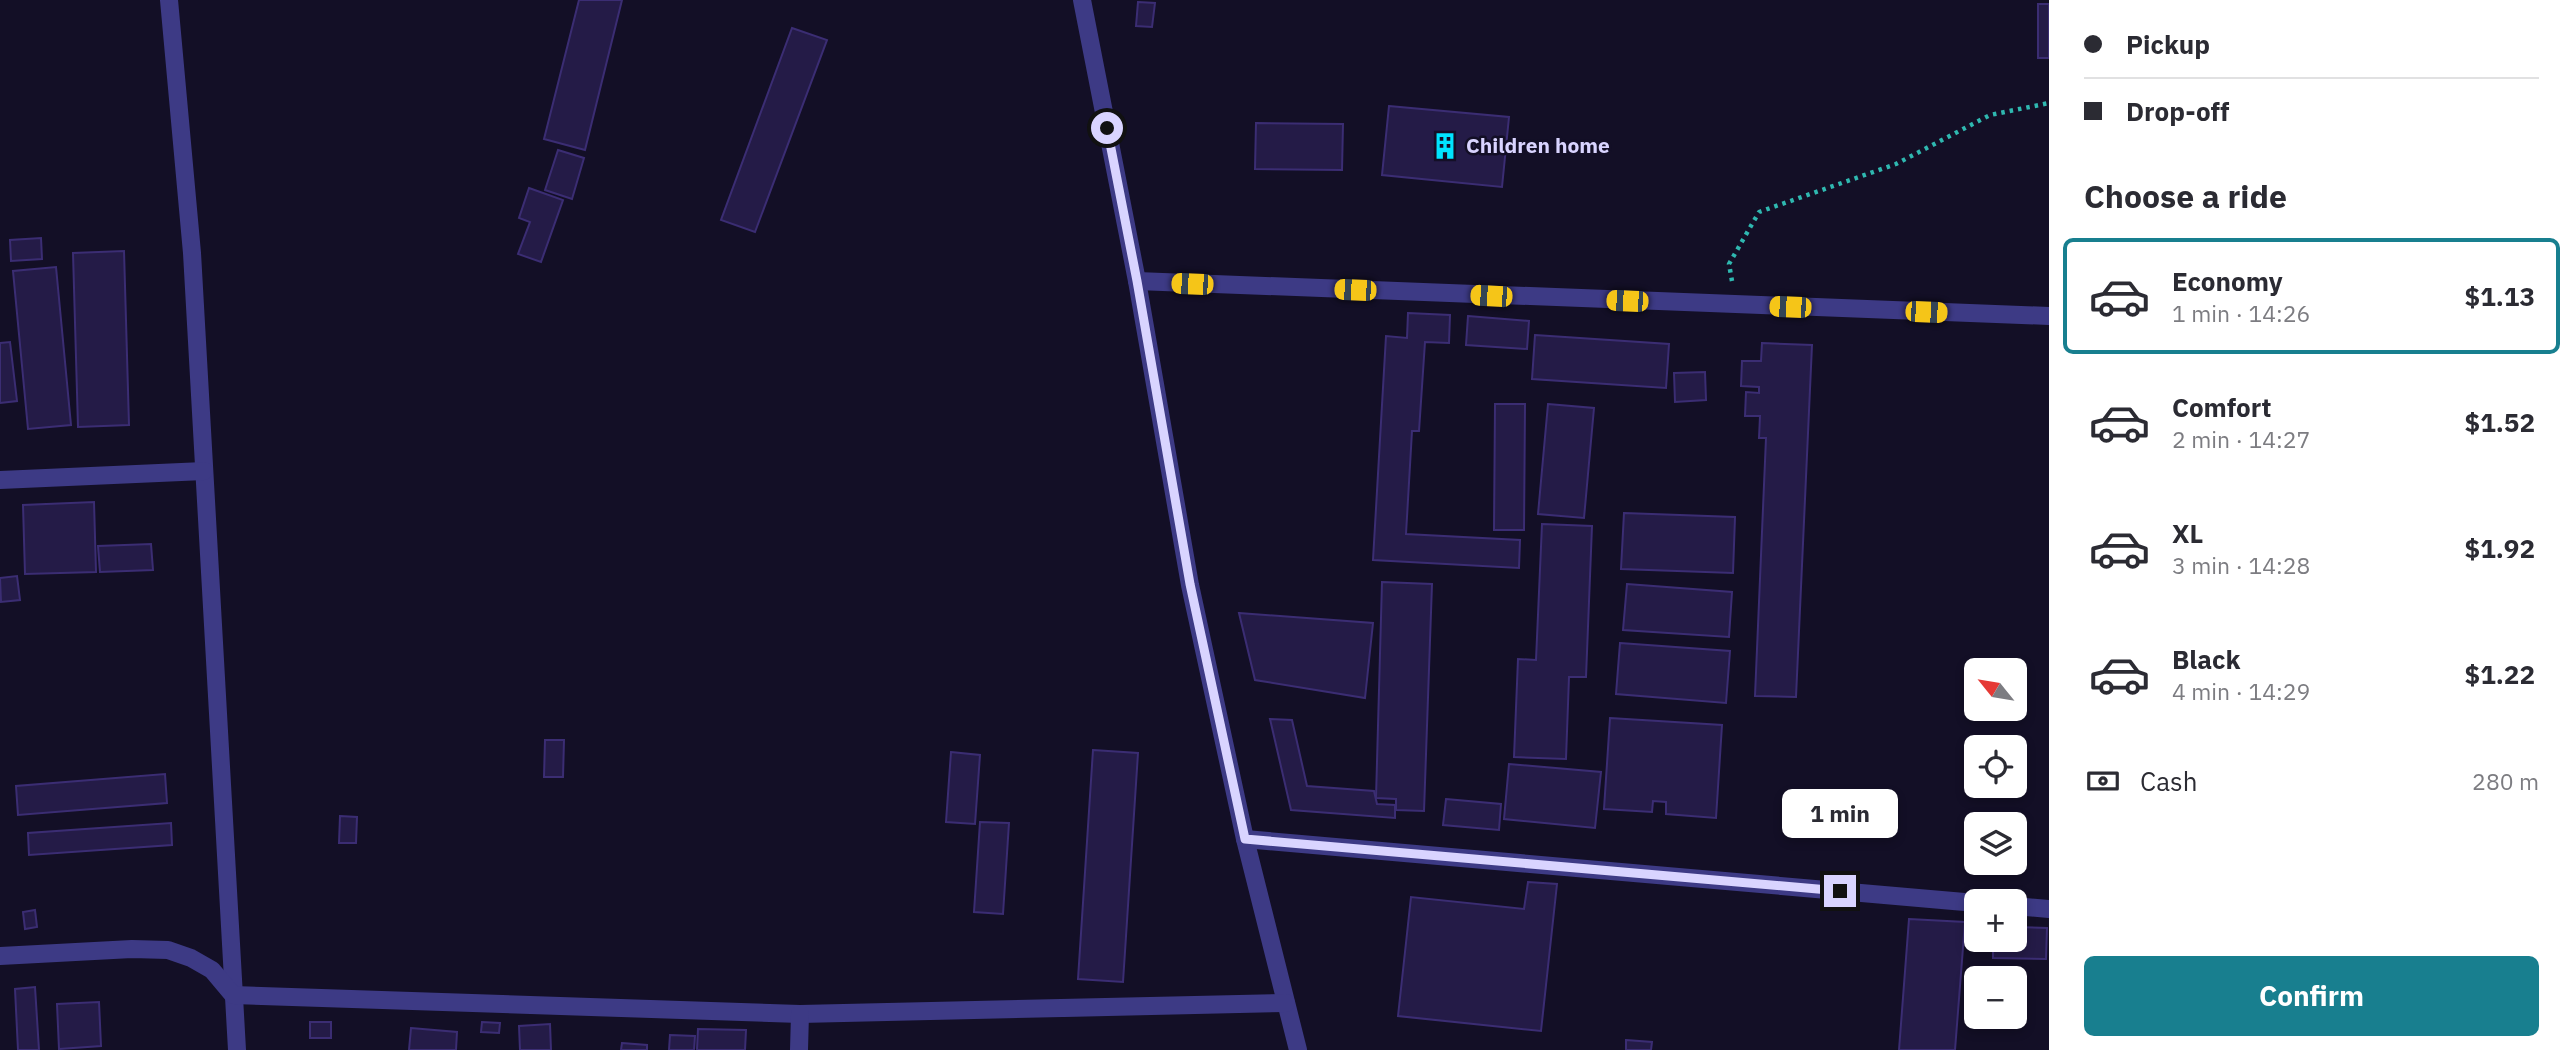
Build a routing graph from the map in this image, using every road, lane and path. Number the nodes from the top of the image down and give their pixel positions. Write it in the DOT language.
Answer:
graph roads {
  1 [pos="169,0"];
  2 [pos="1082,0"];
  3 [pos="2049,103"];
  4 [pos="1137,281"];
  5 [pos="1736,306"];
  6 [pos="2049,316"];
  7 [pos="204,471"];
  8 [pos="0,480"];
  9 [pos="1245,839"];
  10 [pos="1964,902"];
  11 [pos="2027,907"];
  12 [pos="2049,909"];
  13 [pos="0,956"];
  14 [pos="233,995"];
  15 [pos="1286,1003"];
  16 [pos="800,1014"];
  17 [pos="237,1050"];
  18 [pos="799,1050"];
  19 [pos="1298,1050"];
  1 -- 7 [label="street"];
  2 -- 4 [label="street"];
  3 -- 5 [label="path"];
  4 -- 5 [label="street"];
  4 -- 9 [label="street"];
  5 -- 6 [label="street"];
  7 -- 8 [label="street"];
  7 -- 14 [label="street"];
  9 -- 10 [label="street"];
  9 -- 15 [label="street"];
  11 -- 12 [label="street"];
  13 -- 14 [label="street"];
  14 -- 16 [label="street"];
  14 -- 17 [label="street"];
  15 -- 16 [label="street"];
  15 -- 19 [label="street"];
  16 -- 18 [label="street"];
}
